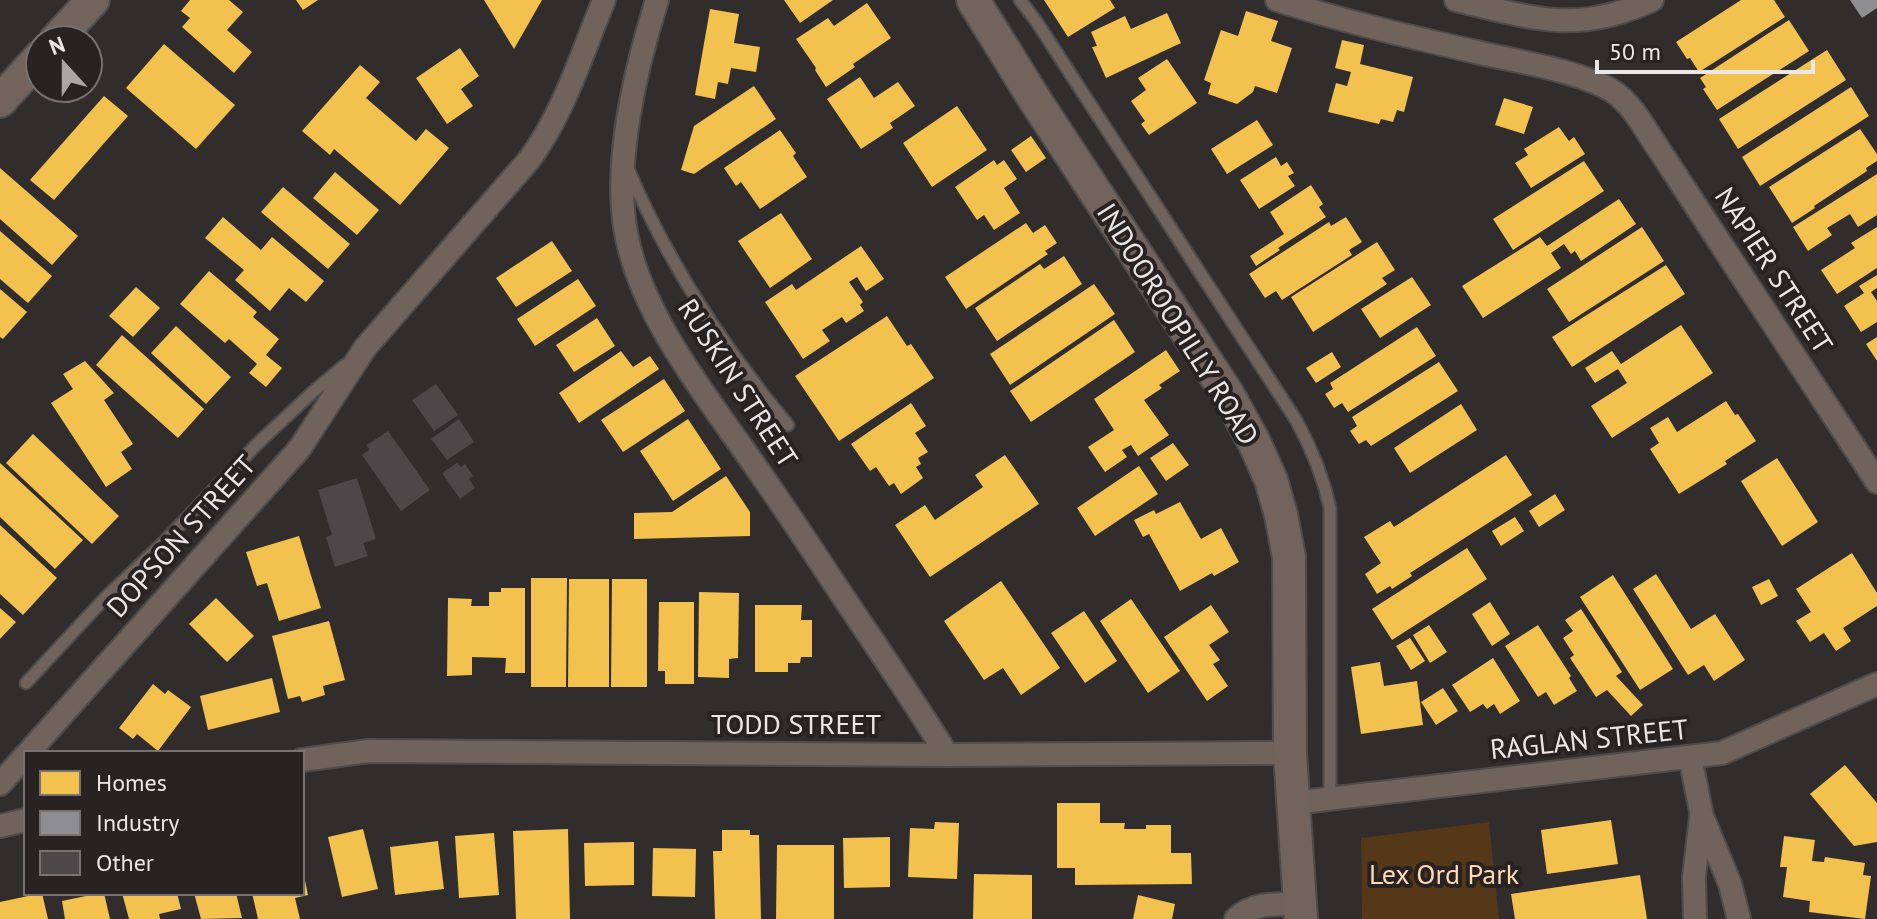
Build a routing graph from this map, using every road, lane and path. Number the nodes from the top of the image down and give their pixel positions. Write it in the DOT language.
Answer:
graph roads {
  1 [pos="93,0"];
  2 [pos="604,0"];
  3 [pos="657,0"];
  4 [pos="973,0"];
  5 [pos="1020,0"];
  6 [pos="1277,0"];
  7 [pos="1456,0"];
  8 [pos="1652,0"];
  9 [pos="71,24"];
  10 [pos="24,75"];
  11 [pos="0,101"];
  12 [pos="624,159"];
  13 [pos="365,348"];
  14 [pos="788,425"];
  15 [pos="1877,482"];
  16 [pos="26,683"];
  17 [pos="1877,684"];
  18 [pos="30,751"];
  19 [pos="1290,753"];
  20 [pos="947,755"];
  21 [pos="24,757"];
  22 [pos="1690,757"];
  23 [pos="304,760"];
  24 [pos="0,784"];
  25 [pos="1330,798"];
  26 [pos="1293,803"];
  27 [pos="1702,816"];
  28 [pos="24,820"];
  29 [pos="0,826"];
  30 [pos="1301,912"];
  31 [pos="1236,919"];
  32 [pos="1695,919"];
  33 [pos="1739,919"];
  1 -- 9 [label="main road"];
  2 -- 13 [label="street, DOPSON STREET"];
  3 -- 12 [label="street, RUSKIN STREET"];
  4 -- 19 [label="main road, INDOOROOPILLY ROAD"];
  5 -- 25 [label="lane, INDOOROOPILLY ROAD"];
  6 -- 15 [label="street, NAPIER STREET"];
  7 -- 8 [label="street"];
  10 -- 11 [label="main road"];
  12 -- 14 [label="lane"];
  12 -- 20 [label="street, RUSKIN STREET"];
  13 -- 16 [label="lane, DOPSON STREET"];
  13 -- 18 [label="street, DOPSON STREET"];
  17 -- 22 [label="street, RAGLAN STREET"];
  19 -- 20 [label="street, TODD STREET"];
  19 -- 26 [label="main road, INDOOROOPILLY ROAD"];
  20 -- 23 [label="street, TODD STREET"];
  21 -- 24 [label="street, DOPSON STREET"];
  22 -- 25 [label="street, RAGLAN STREET"];
  22 -- 27 [label="street"];
  25 -- 26 [label="street, RAGLAN STREET"];
  26 -- 30 [label="main road, INDOOROOPILLY ROAD"];
  27 -- 32 [label="street"];
  27 -- 33 [label="street"];
  28 -- 29 [label="street"];
  30 -- 31 [label="street"];
}
